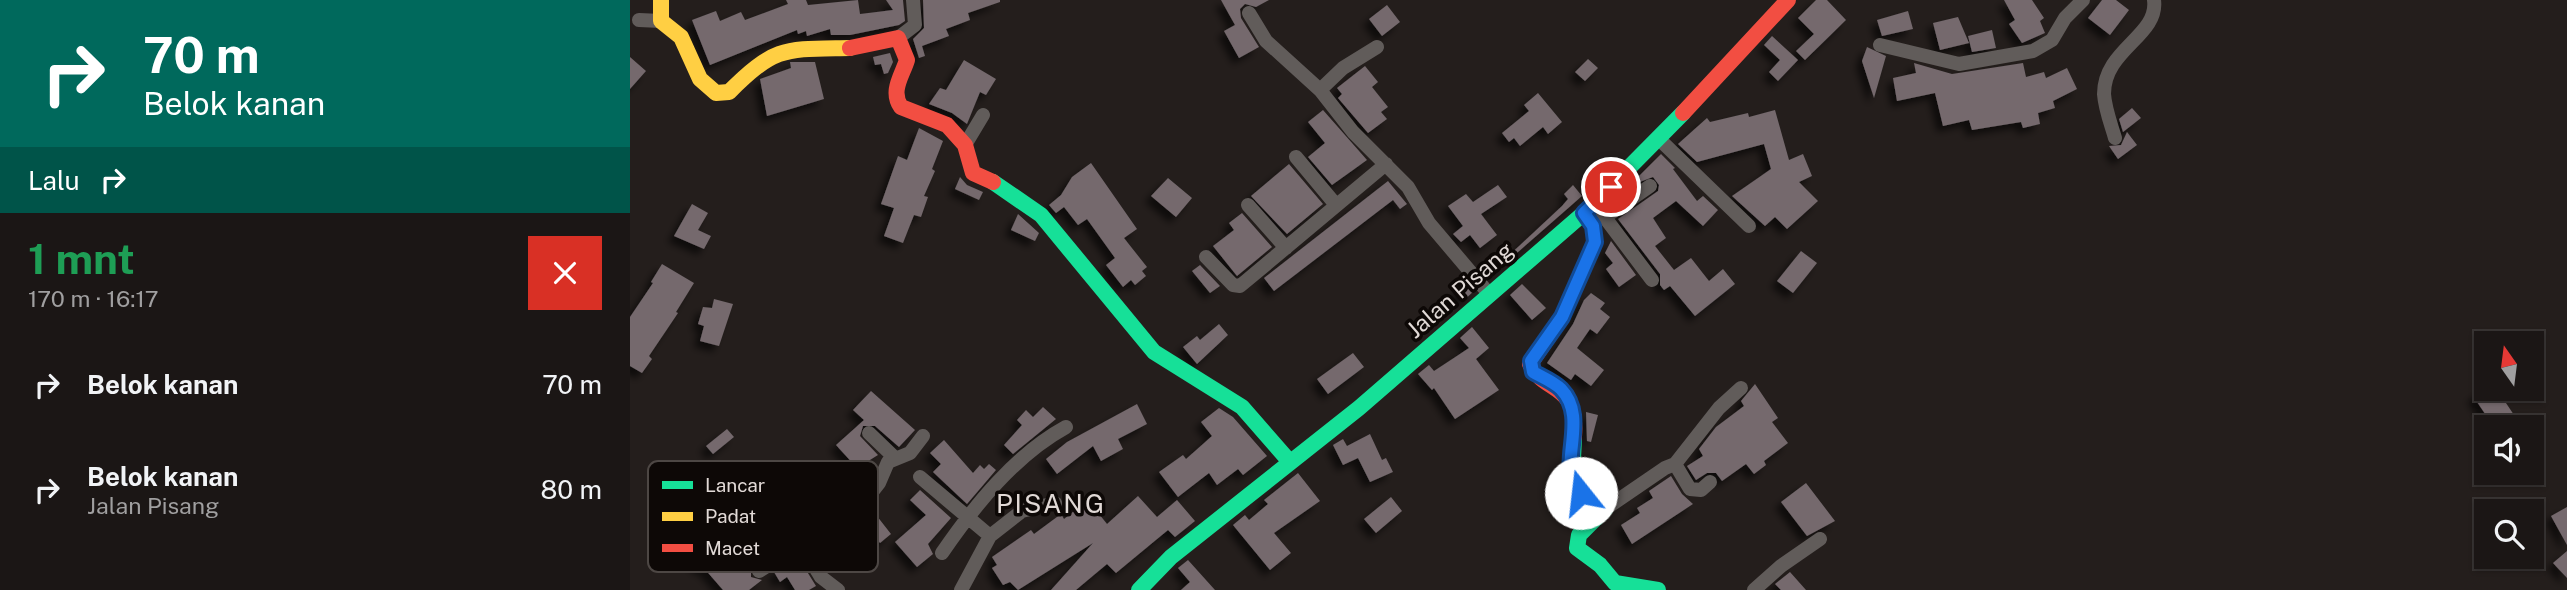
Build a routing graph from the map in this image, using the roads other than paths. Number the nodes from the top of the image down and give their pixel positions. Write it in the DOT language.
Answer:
graph roads {
  1 [pos="661,0"];
  2 [pos="913,0"];
  3 [pos="1788,0"];
  4 [pos="2082,0"];
  5 [pos="2154,0"];
  6 [pos="1249,13"];
  7 [pos="639,20"];
  8 [pos="661,21"];
  9 [pos="898,38"];
  10 [pos="1880,45"];
  11 [pos="1377,47"];
  12 [pos="1320,90"];
  13 [pos="983,114"];
  14 [pos="2115,138"];
  15 [pos="1659,139"];
  16 [pos="965,145"];
  17 [pos="1296,157"];
  18 [pos="1386,164"];
  19 [pos="1650,186"];
  20 [pos="1248,205"];
  21 [pos="1336,205"];
  22 [pos="1589,208"];
  23 [pos="1605,217"];
  24 [pos="1749,226"];
  25 [pos="1286,248"];
  26 [pos="1206,257"];
  27 [pos="1652,279"];
  28 [pos="1490,295"];
  29 [pos="1741,388"];
  30 [pos="1066,426"];
  31 [pos="869,433"];
  32 [pos="923,436"];
  33 [pos="895,458"];
  34 [pos="1290,462"];
  35 [pos="1675,464"];
  36 [pos="920,477"];
  37 [pos="1710,482"];
  38 [pos="878,484"];
  39 [pos="1055,503"];
  40 [pos="1605,509"];
  41 [pos="969,517"];
  42 [pos="987,533"];
  43 [pos="1821,539"];
  44 [pos="942,553"];
  45 [pos="818,572"];
  46 [pos="838,590"];
  47 [pos="961,590"];
  48 [pos="1139,590"];
  49 [pos="1658,590"];
  50 [pos="1754,590"];
  1 -- 8 [label="street"];
  2 -- 9 [label="street"];
  3 -- 15 [label="street, Jalan Pisang"];
  4 -- 10 [label="street"];
  5 -- 14 [label="street"];
  6 -- 12 [label="street"];
  7 -- 8 [label="street"];
  8 -- 9 [label="street"];
  9 -- 16 [label="street"];
  11 -- 12 [label="street"];
  12 -- 18 [label="street"];
  13 -- 16 [label="street"];
  15 -- 22 [label="street, Jalan Pisang"];
  15 -- 24 [label="street"];
  16 -- 34 [label="street"];
  17 -- 21 [label="street"];
  18 -- 21 [label="street"];
  18 -- 28 [label="street"];
  19 -- 23 [label="street"];
  20 -- 25 [label="street"];
  21 -- 25 [label="street"];
  22 -- 23 [label="street"];
  22 -- 28 [label="street, Jalan Pisang"];
  22 -- 40 [label="street"];
  23 -- 27 [label="street"];
  25 -- 26 [label="street"];
  28 -- 34 [label="street, Jalan Pisang"];
  29 -- 35 [label="street"];
  30 -- 41 [label="street"];
  31 -- 33 [label="street"];
  32 -- 33 [label="street"];
  33 -- 38 [label="street"];
  34 -- 48 [label="street, Jalan Pisang"];
  35 -- 37 [label="street"];
  35 -- 40 [label="street"];
  36 -- 41 [label="street"];
  39 -- 42 [label="street"];
  40 -- 49 [label="street"];
  41 -- 42 [label="street"];
  41 -- 44 [label="street"];
  42 -- 47 [label="street"];
  43 -- 50 [label="street"];
  45 -- 46 [label="street"];
}
